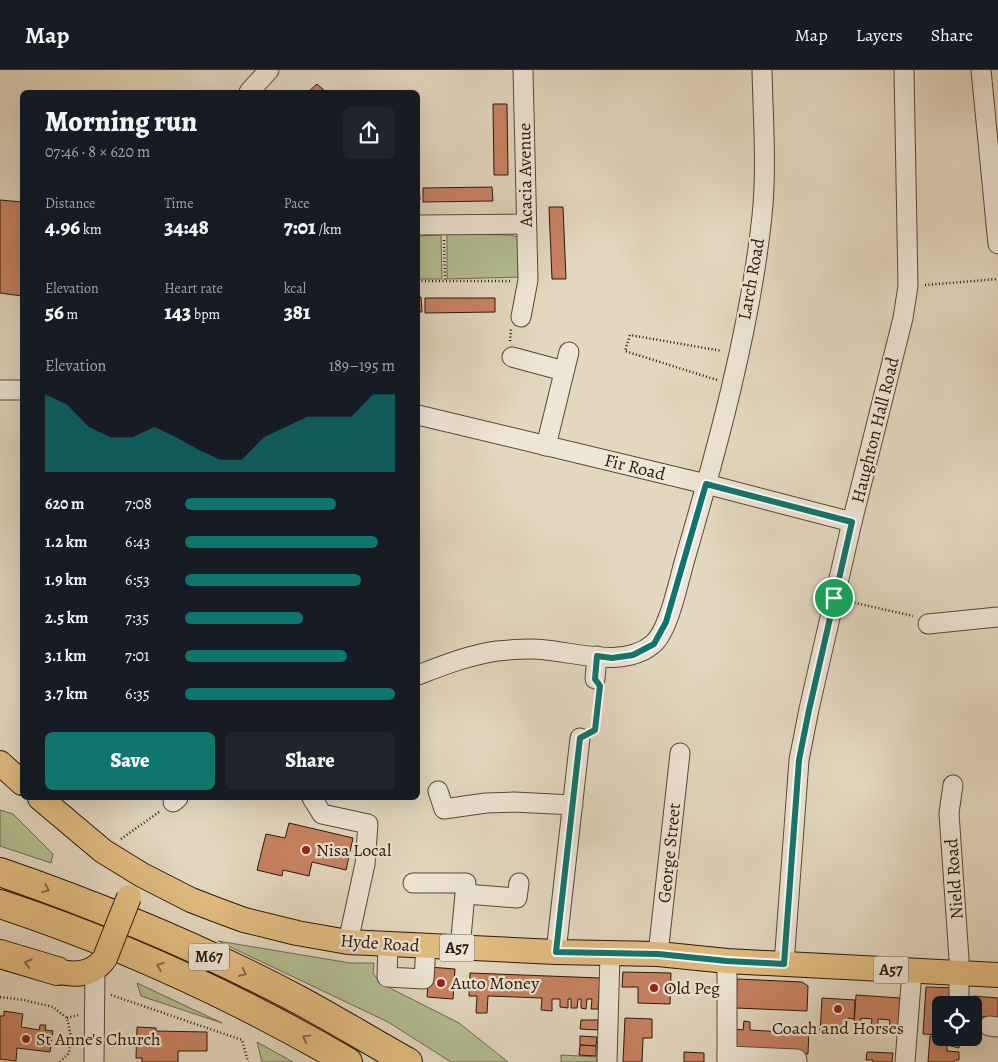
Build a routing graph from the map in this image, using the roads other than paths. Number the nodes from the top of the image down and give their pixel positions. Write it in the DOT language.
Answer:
graph roads {
  1 [pos="269,70"];
  2 [pos="523,70"];
  3 [pos="762,70"];
  4 [pos="904,70"];
  5 [pos="981,70"];
  6 [pos="251,90"];
  7 [pos="526,224"];
  8 [pos="420,225"];
  9 [pos="998,244"];
  10 [pos="520,317"];
  11 [pos="569,352"];
  12 [pos="512,357"];
  13 [pos="564,371"];
  14 [pos="0,390"];
  15 [pos="20,390"];
  16 [pos="420,415"];
  17 [pos="546,446"];
  18 [pos="706,484"];
  19 [pos="852,522"];
  20 [pos="998,617"];
  21 [pos="928,624"];
  22 [pos="597,656"];
  23 [pos="420,674"];
  24 [pos="595,679"];
  25 [pos="580,738"];
  26 [pos="680,752"];
  27 [pos="0,763"];
  28 [pos="20,781"];
  29 [pos="954,785"];
  30 [pos="438,791"];
  31 [pos="42,800"];
  32 [pos="313,800"];
  33 [pos="572,806"];
  34 [pos="0,872"];
  35 [pos="142,875"];
  36 [pos="413,883"];
  37 [pos="519,883"];
  38 [pos="466,888"];
  39 [pos="0,904"];
  40 [pos="348,942"];
  41 [pos="388,944"];
  42 [pos="426,946"];
  43 [pos="460,948"];
  44 [pos="556,952"];
  45 [pos="0,954"];
  46 [pos="610,954"];
  47 [pos="658,954"];
  48 [pos="727,961"];
  49 [pos="100,963"];
  50 [pos="784,964"];
  51 [pos="56,971"];
  52 [pos="912,971"];
  53 [pos="959,973"];
  54 [pos="998,975"];
  55 [pos="959,996"];
  56 [pos="727,1059"];
  57 [pos="797,1059"];
  58 [pos="94,1062"];
  59 [pos="348,1062"];
  60 [pos="408,1062"];
  61 [pos="607,1062"];
  62 [pos="906,1062"];
  1 -- 6 [label="street"];
  2 -- 7 [label="street, Acacia Avenue"];
  3 -- 18 [label="street, Larch Road"];
  4 -- 19 [label="street, Haughton Hall Road"];
  5 -- 9 [label="street"];
  7 -- 8 [label="street"];
  7 -- 10 [label="street, Acacia Avenue"];
  11 -- 13 [label="street"];
  12 -- 13 [label="street"];
  13 -- 17 [label="street"];
  14 -- 15 [label="street"];
  16 -- 17 [label="street, Fir Road"];
  17 -- 18 [label="street, Fir Road"];
  18 -- 19 [label="street, Fir Road"];
  18 -- 22 [label="street, Larch Road"];
  19 -- 50 [label="street, Haughton Hall Road"];
  20 -- 21 [label="street"];
  22 -- 23 [label="street, Larch Road"];
  22 -- 24 [label="street"];
  25 -- 33 [label="street"];
  26 -- 47 [label="street, George Street"];
  27 -- 28 [label="main road"];
  29 -- 53 [label="street, Nield Road"];
  30 -- 33 [label="street"];
  31 -- 35 [label="main road, Hyde Road / A57"];
  32 -- 40 [label="street"];
  33 -- 44 [label="street"];
  34 -- 60 [label="highway, M67, one-way"];
  35 -- 40 [label="main road, Hyde Road / A57"];
  35 -- 49 [label="main road, bridge"];
  36 -- 38 [label="street"];
  37 -- 38 [label="street"];
  38 -- 43 [label="street"];
  59 -- 39 [label="highway, M67, one-way"];
  40 -- 41 [label="main road, Hyde Road / A57"];
  41 -- 42 [label="main road, Hyde Road / A57"];
  41 -- 42 [label="street"];
  42 -- 43 [label="main road, Hyde Road / A57"];
  43 -- 44 [label="main road, Hyde Road / A57"];
  44 -- 46 [label="main road, Hyde Road / A57"];
  51 -- 45 [label="highway, one-way"];
  46 -- 47 [label="main road, Hyde Road / A57"];
  46 -- 61 [label="street"];
  47 -- 48 [label="main road, Hyde Road / A57"];
  48 -- 50 [label="main road, Hyde Road / A57"];
  48 -- 56 [label="street"];
  49 -- 51 [label="main road"];
  49 -- 58 [label="street"];
  50 -- 52 [label="main road, Hyde Road / A57"];
  52 -- 53 [label="main road, Hyde Road / A57"];
  52 -- 62 [label="street"];
  53 -- 54 [label="main road, Hyde Road / A57"];
  53 -- 55 [label="street, Nield Road"];
  56 -- 57 [label="street"];
}
